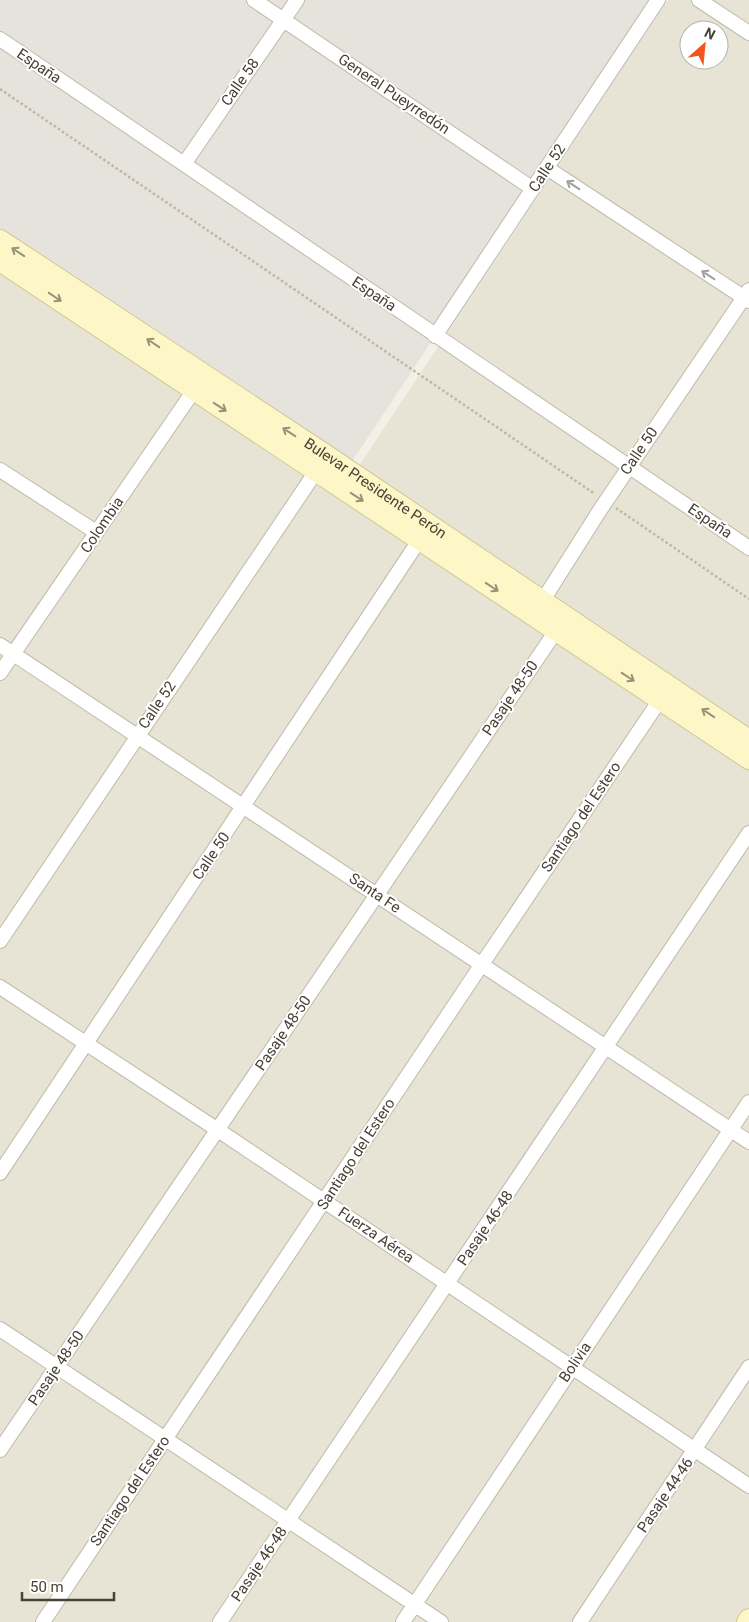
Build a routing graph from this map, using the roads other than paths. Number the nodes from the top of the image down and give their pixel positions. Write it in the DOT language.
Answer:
graph roads {
  1 [pos="254,0"];
  2 [pos="297,0"];
  3 [pos="699,0"];
  4 [pos="656,1"];
  5 [pos="283,20"];
  6 [pos="749,33"];
  7 [pos="0,39"];
  8 [pos="184,164"];
  9 [pos="547,168"];
  10 [pos="533,189"];
  11 [pos="0,240"];
  12 [pos="0,260"];
  13 [pos="747,296"];
  14 [pos="436,336"];
  15 [pos="199,383"];
  16 [pos="629,466"];
  17 [pos="0,470"];
  18 [pos="317,470"];
  19 [pos="96,532"];
  20 [pos="420,538"];
  21 [pos="749,548"];
  22 [pos="538,608"];
  23 [pos="561,623"];
  24 [pos="0,645"];
  25 [pos="13,654"];
  26 [pos="0,673"];
  27 [pos="665,693"];
  28 [pos="136,737"];
  29 [pos="749,740"];
  30 [pos="749,759"];
  31 [pos="244,806"];
  32 [pos="749,833"];
  33 [pos="377,895"];
  34 [pos="0,941"];
  35 [pos="482,964"];
  36 [pos="0,987"];
  37 [pos="86,1044"];
  38 [pos="606,1047"];
  39 [pos="749,1102"];
  40 [pos="218,1130"];
  41 [pos="731,1130"];
  42 [pos="749,1142"];
  43 [pos="0,1173"];
  44 [pos="325,1201"];
  45 [pos="448,1284"];
  46 [pos="0,1329"];
  47 [pos="572,1366"];
  48 [pos="57,1367"];
  49 [pos="749,1367"];
  50 [pos="166,1438"];
  51 [pos="0,1450"];
  52 [pos="695,1450"];
  53 [pos="749,1486"];
  54 [pos="288,1520"];
  55 [pos="415,1604"];
  56 [pos="43,1622"];
  57 [pos="220,1622"];
  58 [pos="403,1622"];
  59 [pos="441,1622"];
  60 [pos="580,1622"];
  1 -- 5 [label="street, General Pueyrredón"];
  2 -- 5 [label="street, Calle 58"];
  3 -- 6 [label="street"];
  4 -- 9 [label="street, Calle 52"];
  5 -- 8 [label="street, Calle 58"];
  5 -- 10 [label="street, General Pueyrredón"];
  7 -- 8 [label="street, España"];
  8 -- 14 [label="street, España"];
  9 -- 10 [label="street, Calle 52"];
  13 -- 9 [label="street, one-way"];
  10 -- 14 [label="street, Calle 52"];
  15 -- 11 [label="main road, Bulevar Presidente Perón, one-way"];
  12 -- 15 [label="main road, Bulevar Presidente Perón, one-way"];
  13 -- 16 [label="street, Calle 50"];
  14 -- 16 [label="street, España"];
  15 -- 18 [label="main road, Bulevar Presidente Perón, one-way"];
  15 -- 19 [label="street, Colombia"];
  22 -- 15 [label="main road, Bulevar Presidente Perón, one-way"];
  16 -- 21 [label="street, España"];
  16 -- 22 [label="street, Calle 50"];
  17 -- 19 [label="street"];
  18 -- 20 [label="main road, Bulevar Presidente Perón, one-way"];
  18 -- 28 [label="street, Calle 52"];
  19 -- 25 [label="street, Colombia"];
  20 -- 22 [label="main road, Bulevar Presidente Perón, one-way"];
  20 -- 31 [label="street, Calle 50"];
  22 -- 23 [label="main road, Bulevar Presidente Perón"];
  23 -- 27 [label="main road, Bulevar Presidente Perón"];
  23 -- 33 [label="street, Pasaje 48-50"];
  24 -- 25 [label="street, Santa Fe"];
  25 -- 26 [label="street, Colombia"];
  25 -- 28 [label="street, Santa Fe"];
  29 -- 27 [label="main road, Bulevar Presidente Perón, one-way"];
  27 -- 30 [label="main road, Bulevar Presidente Perón"];
  27 -- 35 [label="street, Santiago del Estero"];
  28 -- 31 [label="street, Santa Fe"];
  28 -- 34 [label="street, Calle 52"];
  31 -- 33 [label="street, Santa Fe"];
  31 -- 37 [label="street, Calle 50"];
  32 -- 38 [label="street, Pasaje 46-48"];
  33 -- 35 [label="street, Santa Fe"];
  33 -- 40 [label="street, Pasaje 48-50"];
  35 -- 38 [label="street, Santa Fe"];
  35 -- 44 [label="street, Santiago del Estero"];
  36 -- 37 [label="street, Fuerza Aérea"];
  37 -- 40 [label="street, Fuerza Aérea"];
  37 -- 43 [label="street, Calle 50"];
  38 -- 41 [label="street, Santa Fe"];
  38 -- 45 [label="street, Pasaje 46-48"];
  39 -- 41 [label="street, Bolivia"];
  40 -- 44 [label="street, Fuerza Aérea"];
  40 -- 48 [label="street, Pasaje 48-50"];
  41 -- 42 [label="street, Santa Fe"];
  41 -- 47 [label="street, Bolivia"];
  44 -- 45 [label="street, Fuerza Aérea"];
  44 -- 50 [label="street, Santiago del Estero"];
  45 -- 47 [label="street, Fuerza Aérea"];
  45 -- 54 [label="street, Pasaje 46-48"];
  46 -- 48 [label="street"];
  47 -- 52 [label="street, Fuerza Aérea"];
  47 -- 55 [label="street, Bolivia"];
  48 -- 50 [label="street"];
  48 -- 51 [label="street, Pasaje 48-50"];
  49 -- 52 [label="street, Pasaje 44-46"];
  50 -- 54 [label="street"];
  50 -- 56 [label="street, Santiago del Estero"];
  52 -- 53 [label="street, Fuerza Aérea"];
  52 -- 60 [label="street, Pasaje 44-46"];
  54 -- 55 [label="street"];
  54 -- 57 [label="street, Pasaje 46-48"];
  55 -- 58 [label="street, Bolivia"];
  55 -- 59 [label="street"];
}
